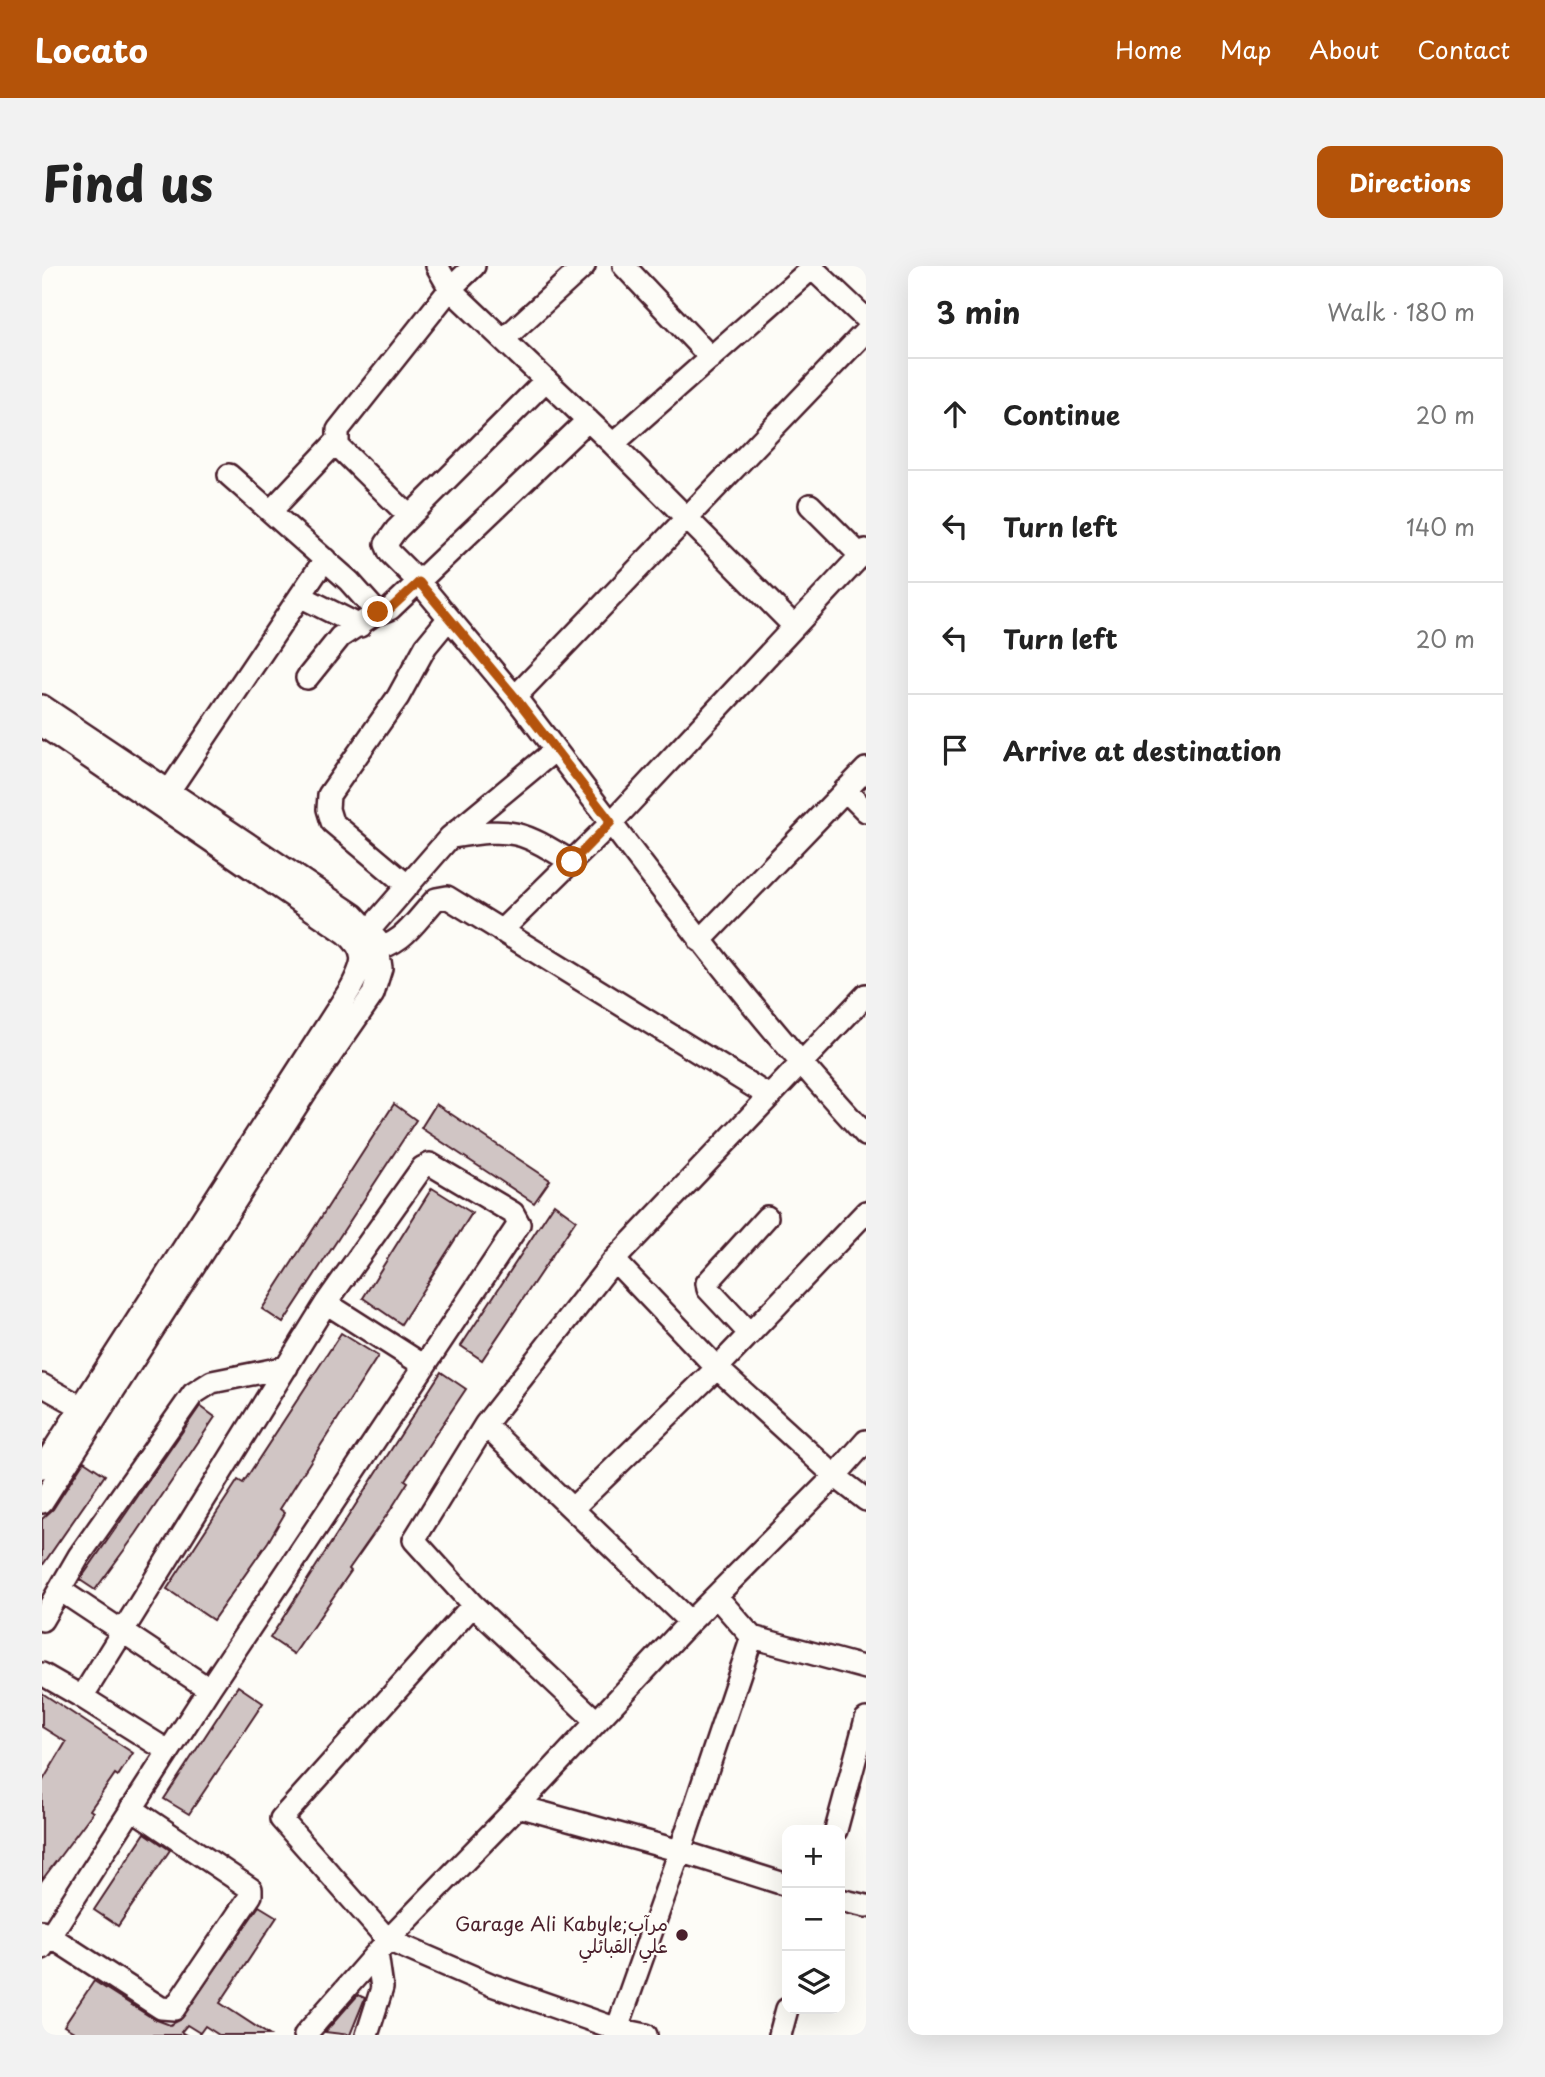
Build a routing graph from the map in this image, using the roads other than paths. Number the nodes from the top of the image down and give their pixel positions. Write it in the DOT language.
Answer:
graph roads {
  1 [pos="437,266"];
  2 [pos="474,266"];
  3 [pos="584,266"];
  4 [pos="624,266"];
  5 [pos="812,267"];
  6 [pos="450,289"];
  7 [pos="866,319"];
  8 [pos="866,331"];
  9 [pos="504,339"];
  10 [pos="710,358"];
  11 [pos="546,380"];
  12 [pos="587,420"];
  13 [pos="336,442"];
  14 [pos="613,444"];
  15 [pos="229,475"];
  16 [pos="810,505"];
  17 [pos="271,511"];
  18 [pos="410,516"];
  19 [pos="685,519"];
  20 [pos="863,553"];
  21 [pos="325,559"];
  22 [pos="419,582"];
  23 [pos="300,596"];
  24 [pos="378,612"];
  25 [pos="449,618"];
  26 [pos="360,626"];
  27 [pos="794,626"];
  28 [pos="307,678"];
  29 [pos="515,697"];
  30 [pos="42,706"];
  31 [pos="42,725"];
  32 [pos="555,750"];
  33 [pos="866,769"];
  34 [pos="845,790"];
  35 [pos="161,793"];
  36 [pos="866,811"];
  37 [pos="611,822"];
  38 [pos="450,837"];
  39 [pos="572,862"];
  40 [pos="408,886"];
  41 [pos="370,929"];
  42 [pos="501,931"];
  43 [pos="700,941"];
  44 [pos="371,952"];
  45 [pos="866,995"];
  46 [pos="798,1063"];
  47 [pos="769,1096"];
  48 [pos="866,1135"];
  49 [pos="866,1212"];
  50 [pos="767,1217"];
  51 [pos="614,1260"];
  52 [pos="326,1303"];
  53 [pos="750,1334"];
  54 [pos="423,1365"];
  55 [pos="287,1367"];
  56 [pos="718,1368"];
  57 [pos="42,1385"];
  58 [pos="91,1412"];
  59 [pos="485,1425"];
  60 [pos="866,1441"];
  61 [pos="42,1468"];
  62 [pos="835,1476"];
  63 [pos="866,1500"];
  64 [pos="42,1502"];
  65 [pos="573,1508"];
  66 [pos="60,1590"];
  67 [pos="716,1596"];
  68 [pos="474,1605"];
  69 [pos="42,1620"];
  70 [pos="690,1622"];
  71 [pos="124,1630"];
  72 [pos="752,1637"];
  73 [pos="866,1668"];
  74 [pos="42,1674"];
  75 [pos="209,1689"];
  76 [pos="82,1697"];
  77 [pos="866,1719"];
  78 [pos="595,1720"];
  79 [pos="168,1751"];
  80 [pos="518,1805"];
  81 [pos="131,1808"];
  82 [pos="837,1825"];
  83 [pos="680,1851"];
  84 [pos="782,1883"];
  85 [pos="845,1901"];
  86 [pos="866,1906"];
  87 [pos="45,1938"];
  88 [pos="383,1947"];
  89 [pos="786,2014"];
  90 [pos="616,2032"];
  91 [pos="305,2035"];
  92 [pos="367,2035"];
  93 [pos="646,2035"];
  94 [pos="780,2035"];
  1 -- 6 [label="street"];
  2 -- 6 [label="street"];
  3 -- 9 [label="street"];
  4 -- 10 [label="street"];
  5 -- 7 [label="street"];
  5 -- 10 [label="street"];
  6 -- 9 [label="street"];
  6 -- 13 [label="street"];
  8 -- 19 [label="street"];
  9 -- 11 [label="street"];
  10 -- 14 [label="street"];
  11 -- 12 [label="street"];
  11 -- 18 [label="street"];
  12 -- 14 [label="street"];
  12 -- 22 [label="street"];
  13 -- 17 [label="street"];
  13 -- 18 [label="street"];
  14 -- 19 [label="street"];
  15 -- 17 [label="street"];
  16 -- 20 [label="street"];
  17 -- 21 [label="street"];
  18 -- 22 [label="street"];
  19 -- 27 [label="street"];
  19 -- 29 [label="street"];
  20 -- 27 [label="street"];
  21 -- 23 [label="street"];
  21 -- 24 [label="street"];
  22 -- 24 [label="street"];
  22 -- 25 [label="street"];
  23 -- 26 [label="street"];
  23 -- 35 [label="street"];
  24 -- 26 [label="street"];
  25 -- 29 [label="street"];
  25 -- 40 [label="street"];
  26 -- 28 [label="street"];
  27 -- 37 [label="street"];
  29 -- 32 [label="street"];
  30 -- 35 [label="street"];
  31 -- 35 [label="street"];
  32 -- 37 [label="street"];
  32 -- 38 [label="street"];
  33 -- 34 [label="street"];
  34 -- 36 [label="street"];
  34 -- 43 [label="street"];
  35 -- 41 [label="street"];
  35 -- 44 [label="street"];
  37 -- 39 [label="street"];
  37 -- 43 [label="street"];
  38 -- 39 [label="street"];
  38 -- 40 [label="street"];
  39 -- 42 [label="street"];
  40 -- 41 [label="street"];
  41 -- 44 [label="street"];
  42 -- 44 [label="street"];
  42 -- 47 [label="street"];
  43 -- 46 [label="street"];
  44 -- 58 [label="street"];
  45 -- 46 [label="street"];
  46 -- 47 [label="street"];
  46 -- 48 [label="street"];
  47 -- 51 [label="street"];
  49 -- 53 [label="street"];
  50 -- 53 [label="street"];
  51 -- 56 [label="street"];
  51 -- 59 [label="street"];
  52 -- 54 [label="street"];
  52 -- 54 [label="street"];
  52 -- 55 [label="street"];
  53 -- 56 [label="street"];
  54 -- 75 [label="street"];
  55 -- 66 [label="street"];
  55 -- 71 [label="street"];
  56 -- 62 [label="street"];
  56 -- 65 [label="street"];
  57 -- 58 [label="street"];
  58 -- 61 [label="street"];
  58 -- 64 [label="street"];
  59 -- 65 [label="street"];
  59 -- 68 [label="street"];
  60 -- 62 [label="street"];
  62 -- 63 [label="street"];
  62 -- 67 [label="street"];
  65 -- 70 [label="street"];
  66 -- 69 [label="street"];
  66 -- 71 [label="street"];
  67 -- 70 [label="street"];
  67 -- 72 [label="street"];
  68 -- 78 [label="street"];
  68 -- 88 [label="street"];
  70 -- 78 [label="street"];
  71 -- 75 [label="street"];
  71 -- 76 [label="street"];
  72 -- 73 [label="street"];
  72 -- 83 [label="street"];
  74 -- 76 [label="street"];
  75 -- 79 [label="street"];
  76 -- 79 [label="street"];
  77 -- 82 [label="street"];
  78 -- 80 [label="street"];
  79 -- 81 [label="street"];
  80 -- 83 [label="street"];
  80 -- 88 [label="street"];
  81 -- 87 [label="street"];
  81 -- 87 [label="street"];
  83 -- 84 [label="street"];
  83 -- 90 [label="street"];
  85 -- 86 [label="street"];
  88 -- 90 [label="street"];
  88 -- 91 [label="street"];
  88 -- 92 [label="street"];
  89 -- 94 [label="street"];
  90 -- 93 [label="street"];
}
